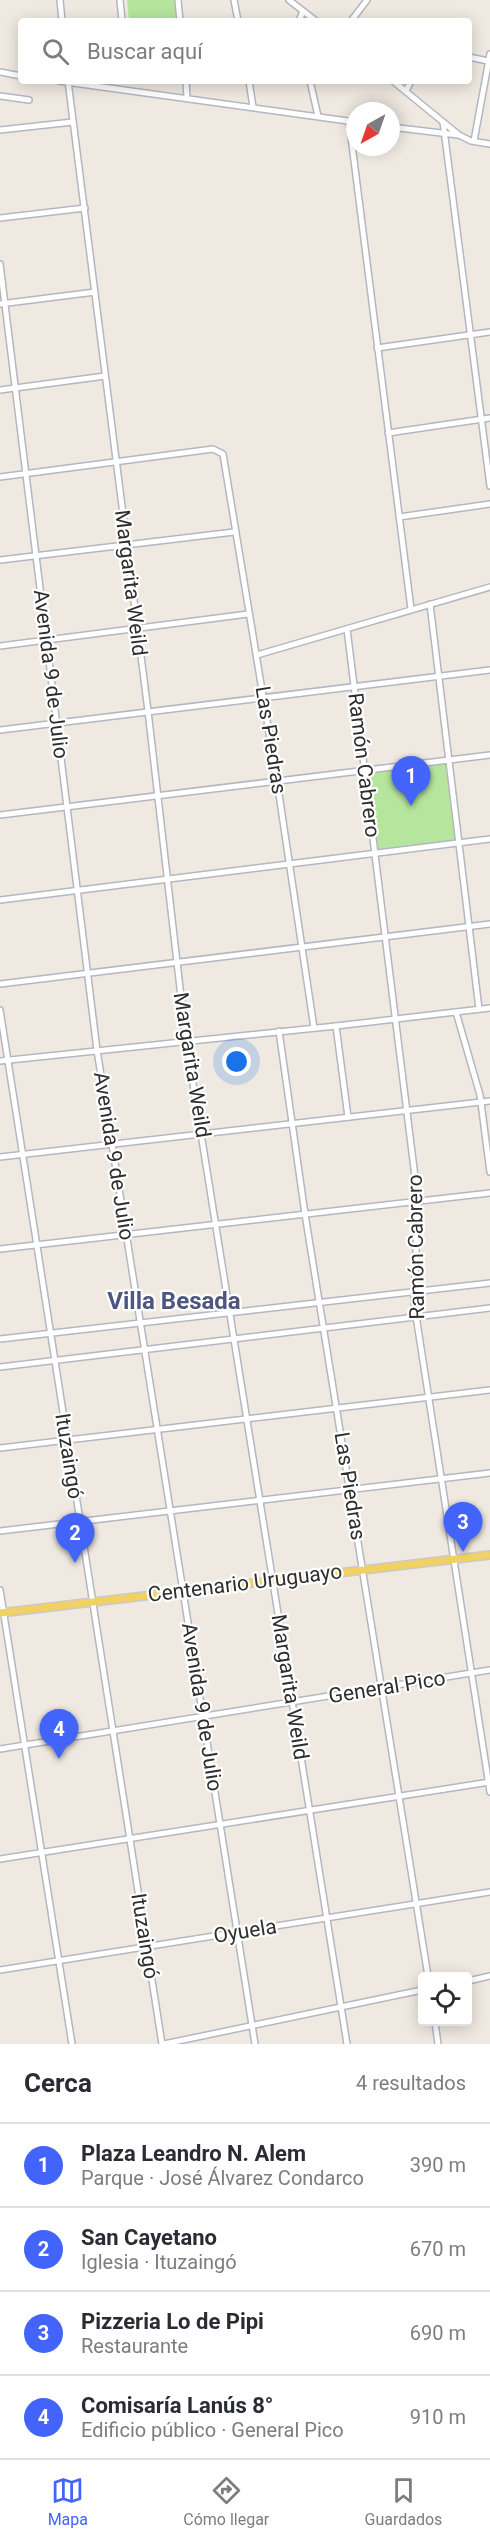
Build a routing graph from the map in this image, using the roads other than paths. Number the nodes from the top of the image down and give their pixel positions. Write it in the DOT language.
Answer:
graph roads {
  1 [pos="60,0"];
  2 [pos="120,0"];
  3 [pos="178,0"];
  4 [pos="234,0"];
  5 [pos="289,0"];
  6 [pos="368,0"];
  7 [pos="303,11"];
  8 [pos="62,18"];
  9 [pos="122,18"];
  10 [pos="180,18"];
  11 [pos="237,18"];
  12 [pos="300,18"];
  13 [pos="312,18"];
  14 [pos="353,18"];
  15 [pos="490,54"];
  16 [pos="472,58"];
  17 [pos="489,61"];
  18 [pos="0,72"];
  19 [pos="18,75"];
  20 [pos="68,84"];
  21 [pos="85,84"];
  22 [pos="127,84"];
  23 [pos="186,84"];
  24 [pos="249,84"];
  25 [pos="311,84"];
  26 [pos="397,84"];
  27 [pos="410,84"];
  28 [pos="128,89"];
  29 [pos="406,91"];
  30 [pos="0,96"];
  31 [pos="187,98"];
  32 [pos="29,100"];
  33 [pos="253,107"];
  34 [pos="318,116"];
  35 [pos="346,121"];
  36 [pos="73,122"];
  37 [pos="443,122"];
  38 [pos="400,127"];
  39 [pos="0,130"];
  40 [pos="444,133"];
  41 [pos="459,135"];
  42 [pos="474,141"];
  43 [pos="490,144"];
  44 [pos="356,156"];
  45 [pos="85,208"];
  46 [pos="0,218"];
  47 [pos="0,264"];
  48 [pos="95,292"];
  49 [pos="2,304"];
  50 [pos="490,332"];
  51 [pos="470,334"];
  52 [pos="377,348"];
  53 [pos="105,376"];
  54 [pos="15,388"];
  55 [pos="0,390"];
  56 [pos="490,418"];
  57 [pos="481,420"];
  58 [pos="388,433"];
  59 [pos="116,462"];
  60 [pos="26,473"];
  61 [pos="0,477"];
  62 [pos="490,486"];
  63 [pos="490,504"];
  64 [pos="399,517"];
  65 [pos="234,532"];
  66 [pos="127,546"];
  67 [pos="35,556"];
  68 [pos="0,560"];
  69 [pos="490,587"];
  70 [pos="430,604"];
  71 [pos="411,609"];
  72 [pos="248,614"];
  73 [pos="137,629"];
  74 [pos="347,629"];
  75 [pos="47,640"];
  76 [pos="0,645"];
  77 [pos="257,655"];
  78 [pos="490,670"];
  79 [pos="438,676"];
  80 [pos="354,687"];
  81 [pos="264,698"];
  82 [pos="148,711"];
  83 [pos="57,723"];
  84 [pos="0,730"];
  85 [pos="490,755"];
  86 [pos="448,760"];
  87 [pos="365,770"];
  88 [pos="277,782"];
  89 [pos="158,795"];
  90 [pos="68,807"];
  91 [pos="0,814"];
  92 [pos="490,839"];
  93 [pos="458,843"];
  94 [pos="375,854"];
  95 [pos="290,865"];
  96 [pos="168,879"];
  97 [pos="78,890"];
  98 [pos="0,900"];
  99 [pos="490,924"];
  100 [pos="470,926"];
  101 [pos="386,936"];
  102 [pos="302,947"];
  103 [pos="177,962"];
  104 [pos="87,973"];
  105 [pos="0,984"];
  106 [pos="490,1008"];
  107 [pos="479,1009"];
  108 [pos="0,1010"];
  109 [pos="456,1012"];
  110 [pos="396,1019"];
  111 [pos="336,1026"];
  112 [pos="314,1028"];
  113 [pos="279,1031"];
  114 [pos="186,1040"];
  115 [pos="97,1050"];
  116 [pos="3,1061"];
  117 [pos="490,1101"];
  118 [pos="481,1102"];
  119 [pos="408,1111"];
  120 [pos="348,1117"];
  121 [pos="292,1123"];
  122 [pos="202,1133"];
  123 [pos="112,1143"];
  124 [pos="23,1154"];
  125 [pos="0,1157"];
  126 [pos="490,1172"];
  127 [pos="490,1193"];
  128 [pos="418,1201"];
  129 [pos="305,1214"];
  130 [pos="217,1223"];
  131 [pos="126,1235"];
  132 [pos="36,1244"];
  133 [pos="0,1249"];
  134 [pos="490,1283"];
  135 [pos="413,1291"];
  136 [pos="321,1301"];
  137 [pos="490,1308"];
  138 [pos="231,1312"];
  139 [pos="416,1317"];
  140 [pos="140,1323"];
  141 [pos="325,1327"];
  142 [pos="50,1333"];
  143 [pos="235,1338"];
  144 [pos="0,1339"];
  145 [pos="144,1350"];
  146 [pos="54,1360"];
  147 [pos="0,1367"];
  148 [pos="490,1390"];
  149 [pos="428,1397"];
  150 [pos="338,1409"];
  151 [pos="248,1419"];
  152 [pos="158,1430"];
  153 [pos="67,1440"];
  154 [pos="0,1448"];
  155 [pos="490,1473"];
  156 [pos="441,1479"];
  157 [pos="351,1488"];
  158 [pos="261,1500"];
  159 [pos="171,1510"];
  160 [pos="80,1522"];
  161 [pos="0,1531"];
  162 [pos="490,1555"];
  163 [pos="454,1559"];
  164 [pos="363,1569"];
  165 [pos="273,1581"];
  166 [pos="0,1590"];
  167 [pos="183,1591"];
  168 [pos="93,1601"];
  169 [pos="2,1612"];
  170 [pos="490,1671"];
  171 [pos="472,1673"];
  172 [pos="383,1688"];
  173 [pos="292,1702"];
  174 [pos="203,1716"];
  175 [pos="113,1731"];
  176 [pos="25,1746"];
  177 [pos="0,1749"];
  178 [pos="489,1782"];
  179 [pos="490,1792"];
  180 [pos="399,1797"];
  181 [pos="309,1810"];
  182 [pos="221,1824"];
  183 [pos="130,1838"];
  184 [pos="42,1853"];
  185 [pos="0,1859"];
  186 [pos="490,1892"];
  187 [pos="416,1904"];
  188 [pos="327,1918"];
  189 [pos="237,1933"];
  190 [pos="148,1947"];
  191 [pos="60,1961"];
  192 [pos="0,1970"];
  193 [pos="427,1972"];
  194 [pos="490,1976"];
  195 [pos="472,1980"];
  196 [pos="418,1991"];
  197 [pos="342,2008"];
  198 [pos="436,2026"];
  199 [pos="252,2027"];
  200 [pos="72,2044"];
  201 [pos="163,2044"];
  202 [pos="255,2044"];
  203 [pos="347,2044"];
  204 [pos="438,2044"];
  1 -- 8 [label="street"];
  2 -- 9 [label="street"];
  3 -- 10 [label="street"];
  4 -- 11 [label="street"];
  5 -- 7 [label="street"];
  6 -- 14 [label="street"];
  7 -- 12 [label="street"];
  7 -- 13 [label="street"];
  15 -- 17 [label="street"];
  16 -- 17 [label="street"];
  17 -- 42 [label="street"];
  18 -- 19 [label="street"];
  20 -- 36 [label="street, Margarita Weild"];
  21 -- 28 [label="street"];
  22 -- 28 [label="street"];
  23 -- 31 [label="street"];
  24 -- 33 [label="street"];
  25 -- 34 [label="street"];
  26 -- 29 [label="street"];
  27 -- 29 [label="street"];
  28 -- 31 [label="street"];
  29 -- 37 [label="street"];
  30 -- 32 [label="street"];
  31 -- 33 [label="street"];
  33 -- 34 [label="street"];
  34 -- 35 [label="street"];
  36 -- 39 [label="street"];
  36 -- 45 [label="street, Margarita Weild"];
  37 -- 40 [label="street"];
  37 -- 41 [label="street"];
  38 -- 40 [label="street"];
  40 -- 41 [label="street"];
  40 -- 51 [label="street"];
  41 -- 42 [label="street"];
  42 -- 43 [label="street"];
  44 -- 52 [label="street"];
  45 -- 46 [label="street"];
  45 -- 48 [label="street, Margarita Weild"];
  47 -- 49 [label="street, Avenida 9 de Julio"];
  48 -- 49 [label="street"];
  48 -- 53 [label="street, Margarita Weild"];
  49 -- 54 [label="street, Avenida 9 de Julio"];
  50 -- 51 [label="street"];
  51 -- 52 [label="street"];
  51 -- 57 [label="street"];
  52 -- 58 [label="street"];
  53 -- 54 [label="street"];
  53 -- 59 [label="street, Margarita Weild"];
  54 -- 55 [label="street"];
  54 -- 60 [label="street, Avenida 9 de Julio"];
  56 -- 57 [label="street"];
  57 -- 58 [label="street"];
  57 -- 62 [label="street"];
  58 -- 64 [label="street"];
  59 -- 60 [label="street"];
  59 -- 65 [label="street, Las Piedras"];
  59 -- 66 [label="street, Margarita Weild"];
  60 -- 61 [label="street"];
  60 -- 67 [label="street, Avenida 9 de Julio"];
  63 -- 64 [label="street"];
  64 -- 71 [label="street"];
  65 -- 66 [label="street"];
  65 -- 72 [label="street, Las Piedras"];
  66 -- 67 [label="street"];
  66 -- 73 [label="street, Margarita Weild"];
  67 -- 68 [label="street"];
  67 -- 75 [label="street, Avenida 9 de Julio"];
  69 -- 70 [label="street"];
  70 -- 71 [label="street"];
  70 -- 79 [label="street"];
  71 -- 74 [label="street"];
  72 -- 73 [label="street"];
  72 -- 77 [label="street, Las Piedras"];
  73 -- 75 [label="street"];
  73 -- 82 [label="street, Margarita Weild"];
  74 -- 77 [label="street"];
  74 -- 80 [label="street, Ramón Cabrero"];
  75 -- 76 [label="street"];
  75 -- 83 [label="street, Avenida 9 de Julio"];
  77 -- 81 [label="street, Las Piedras"];
  78 -- 79 [label="street"];
  79 -- 80 [label="street"];
  79 -- 86 [label="street"];
  80 -- 81 [label="street"];
  80 -- 87 [label="street, Ramón Cabrero"];
  81 -- 82 [label="street"];
  81 -- 88 [label="street, Las Piedras"];
  82 -- 83 [label="street"];
  82 -- 89 [label="street, Margarita Weild"];
  83 -- 84 [label="street"];
  83 -- 90 [label="street, Avenida 9 de Julio"];
  85 -- 86 [label="street"];
  86 -- 87 [label="street"];
  86 -- 93 [label="street"];
  87 -- 88 [label="street"];
  87 -- 94 [label="street, Ramón Cabrero"];
  88 -- 89 [label="street"];
  88 -- 95 [label="street, Las Piedras"];
  89 -- 90 [label="street"];
  89 -- 96 [label="street, Margarita Weild"];
  90 -- 91 [label="street"];
  90 -- 97 [label="street, Avenida 9 de Julio"];
  92 -- 93 [label="street"];
  93 -- 94 [label="street"];
  93 -- 100 [label="street"];
  94 -- 95 [label="street"];
  94 -- 101 [label="street, Ramón Cabrero"];
  95 -- 96 [label="street"];
  95 -- 102 [label="street, Las Piedras"];
  96 -- 97 [label="street"];
  96 -- 103 [label="street, Margarita Weild"];
  97 -- 98 [label="street"];
  97 -- 104 [label="street, Avenida 9 de Julio"];
  99 -- 100 [label="street"];
  100 -- 101 [label="street"];
  100 -- 107 [label="street"];
  101 -- 102 [label="street"];
  101 -- 110 [label="street, Ramón Cabrero"];
  102 -- 103 [label="street"];
  102 -- 112 [label="street, Las Piedras"];
  103 -- 104 [label="street"];
  103 -- 114 [label="street, Margarita Weild"];
  104 -- 105 [label="street"];
  104 -- 115 [label="street, Avenida 9 de Julio"];
  106 -- 107 [label="street"];
  107 -- 109 [label="street"];
  108 -- 116 [label="street, Ituzaingó"];
  109 -- 110 [label="street"];
  109 -- 118 [label="street"];
  110 -- 111 [label="street"];
  110 -- 119 [label="street, Ramón Cabrero"];
  111 -- 112 [label="street"];
  111 -- 120 [label="street"];
  112 -- 113 [label="street"];
  113 -- 114 [label="street"];
  113 -- 121 [label="street, Las Piedras"];
  114 -- 115 [label="street"];
  114 -- 122 [label="street, Margarita Weild"];
  115 -- 116 [label="street"];
  115 -- 123 [label="street, Avenida 9 de Julio"];
  116 -- 124 [label="street, Ituzaingó"];
  117 -- 118 [label="street"];
  118 -- 119 [label="street"];
  118 -- 126 [label="street"];
  119 -- 120 [label="street"];
  119 -- 128 [label="street, Ramón Cabrero"];
  120 -- 121 [label="street"];
  121 -- 122 [label="street"];
  121 -- 129 [label="street, Las Piedras"];
  122 -- 123 [label="street"];
  122 -- 130 [label="street, Margarita Weild"];
  123 -- 124 [label="street"];
  123 -- 131 [label="street, Avenida 9 de Julio"];
  124 -- 125 [label="street"];
  124 -- 132 [label="street, Ituzaingó"];
  127 -- 128 [label="street"];
  128 -- 129 [label="street"];
  128 -- 135 [label="street, Ramón Cabrero"];
  129 -- 130 [label="street"];
  129 -- 136 [label="street, Las Piedras"];
  130 -- 131 [label="street"];
  130 -- 138 [label="street, Margarita Weild"];
  131 -- 132 [label="street"];
  131 -- 140 [label="street, Avenida 9 de Julio"];
  132 -- 133 [label="street"];
  132 -- 142 [label="street, Ituzaingó"];
  134 -- 135 [label="street"];
  135 -- 136 [label="street"];
  135 -- 139 [label="street, Ramón Cabrero"];
  136 -- 138 [label="street"];
  136 -- 141 [label="street, Las Piedras"];
  137 -- 139 [label="street"];
  138 -- 140 [label="street"];
  138 -- 143 [label="street, Margarita Weild"];
  139 -- 141 [label="street"];
  139 -- 149 [label="street, Ramón Cabrero"];
  140 -- 142 [label="street"];
  140 -- 145 [label="street, Avenida 9 de Julio"];
  141 -- 143 [label="street"];
  141 -- 150 [label="street, Las Piedras"];
  142 -- 144 [label="street"];
  142 -- 146 [label="street, Ituzaingó"];
  143 -- 145 [label="street"];
  143 -- 151 [label="street, Margarita Weild"];
  145 -- 146 [label="street"];
  145 -- 152 [label="street, Avenida 9 de Julio"];
  146 -- 147 [label="street"];
  146 -- 153 [label="street, Ituzaingó"];
  148 -- 149 [label="street"];
  149 -- 150 [label="street"];
  149 -- 156 [label="street, Ramón Cabrero"];
  150 -- 151 [label="street"];
  150 -- 157 [label="street, Las Piedras"];
  151 -- 152 [label="street"];
  151 -- 158 [label="street, Margarita Weild"];
  152 -- 153 [label="street"];
  152 -- 159 [label="street, Avenida 9 de Julio"];
  153 -- 154 [label="street"];
  153 -- 160 [label="street, Ituzaingó"];
  155 -- 156 [label="street"];
  156 -- 157 [label="street"];
  156 -- 163 [label="street, Ramón Cabrero"];
  157 -- 158 [label="street"];
  157 -- 164 [label="street, Las Piedras"];
  158 -- 159 [label="street"];
  158 -- 165 [label="street, Margarita Weild"];
  159 -- 160 [label="street"];
  159 -- 167 [label="street, Avenida 9 de Julio"];
  160 -- 161 [label="street"];
  160 -- 168 [label="street, Ituzaingó"];
  162 -- 163 [label="main road, Centenario Uruguayo"];
  163 -- 164 [label="main road, Centenario Uruguayo"];
  163 -- 171 [label="street, Ramón Cabrero"];
  164 -- 165 [label="main road, Centenario Uruguayo"];
  164 -- 172 [label="street, Las Piedras"];
  165 -- 167 [label="main road, Centenario Uruguayo"];
  165 -- 173 [label="street, Margarita Weild"];
  166 -- 169 [label="street"];
  167 -- 168 [label="main road, Centenario Uruguayo"];
  167 -- 174 [label="street, Avenida 9 de Julio"];
  168 -- 169 [label="main road, Centenario Uruguayo"];
  168 -- 175 [label="street, Ituzaingó"];
  169 -- 176 [label="street"];
  170 -- 171 [label="street, General Pico"];
  171 -- 172 [label="street, General Pico"];
  171 -- 178 [label="street, Ramón Cabrero"];
  172 -- 173 [label="street, General Pico"];
  172 -- 180 [label="street, Las Piedras"];
  173 -- 174 [label="street, General Pico"];
  173 -- 181 [label="street, Margarita Weild"];
  174 -- 175 [label="street, General Pico"];
  174 -- 182 [label="street, Avenida 9 de Julio"];
  175 -- 176 [label="street, General Pico"];
  175 -- 183 [label="street, Ituzaingó"];
  176 -- 177 [label="street, General Pico"];
  176 -- 184 [label="street"];
  178 -- 179 [label="street, Ramón Cabrero"];
  178 -- 180 [label="street"];
  180 -- 181 [label="street"];
  180 -- 187 [label="street, Las Piedras"];
  181 -- 182 [label="street"];
  181 -- 188 [label="street, Margarita Weild"];
  182 -- 183 [label="street"];
  182 -- 189 [label="street, Avenida 9 de Julio"];
  183 -- 184 [label="street"];
  183 -- 190 [label="street, Ituzaingó"];
  184 -- 185 [label="street"];
  184 -- 191 [label="street"];
  186 -- 187 [label="street, Oyuela"];
  187 -- 188 [label="street, Oyuela"];
  187 -- 193 [label="street, Las Piedras"];
  188 -- 189 [label="street, Oyuela"];
  188 -- 197 [label="street, Margarita Weild"];
  189 -- 190 [label="street, Oyuela"];
  189 -- 199 [label="street, Avenida 9 de Julio"];
  190 -- 191 [label="street, Oyuela"];
  190 -- 201 [label="street, Ituzaingó"];
  191 -- 192 [label="street, Oyuela"];
  191 -- 200 [label="street"];
  194 -- 195 [label="street"];
  196 -- 197 [label="street"];
  197 -- 199 [label="street"];
  197 -- 203 [label="street, Margarita Weild"];
  198 -- 204 [label="street"];
  199 -- 201 [label="street"];
  199 -- 202 [label="street, Avenida 9 de Julio"];
}
